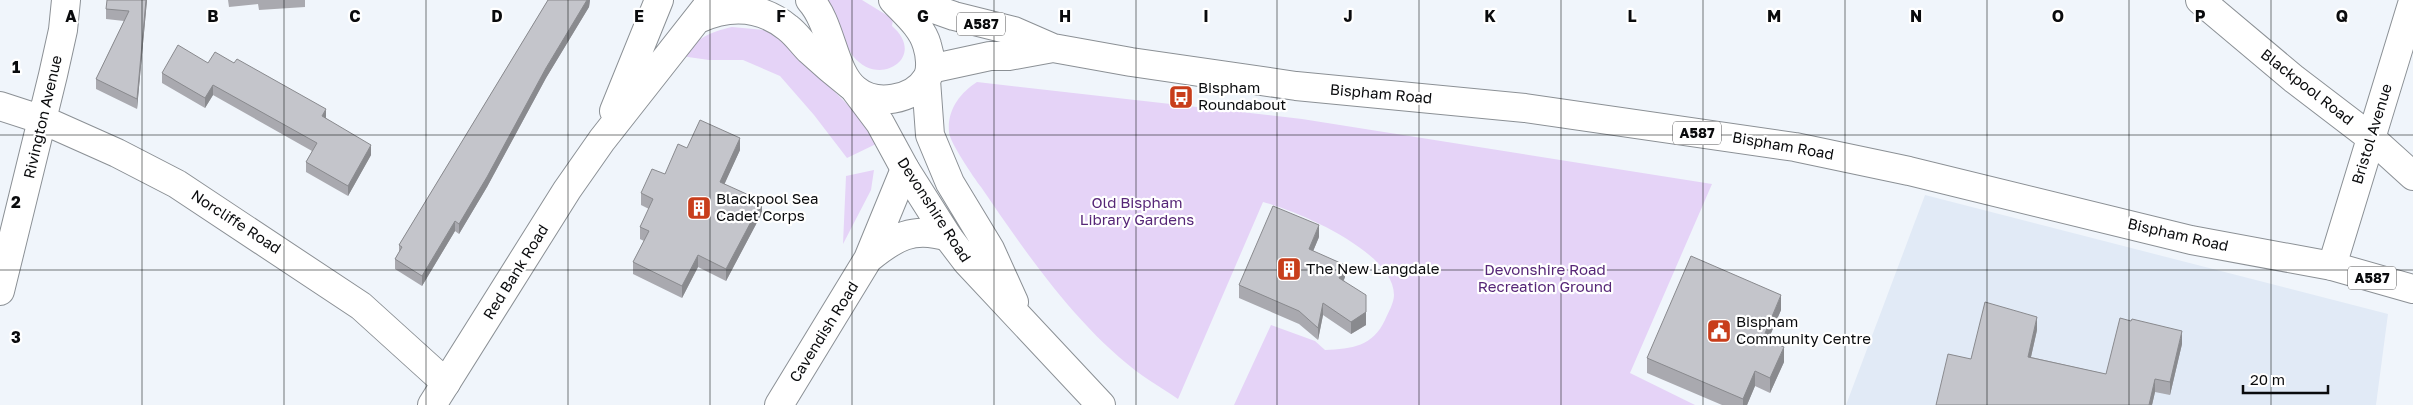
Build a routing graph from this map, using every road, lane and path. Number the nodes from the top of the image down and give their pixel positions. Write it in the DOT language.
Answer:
graph roads {
  1 [pos="66,0"];
  2 [pos="659,0"];
  3 [pos="810,0"];
  4 [pos="893,0"];
  5 [pos="909,0"];
  6 [pos="2200,0"];
  7 [pos="2413,1"];
  8 [pos="705,10"];
  9 [pos="1053,48"];
  10 [pos="928,74"];
  11 [pos="853,88"];
  12 [pos="0,106"];
  13 [pos="43,120"];
  14 [pos="2370,137"];
  15 [pos="602,140"];
  16 [pos="905,169"];
  17 [pos="2413,176"];
  18 [pos="948,237"];
  19 [pos="868,259"];
  20 [pos="2332,266"];
  21 [pos="2413,289"];
  22 [pos="0,291"];
  23 [pos="1022,322"];
  24 [pos="439,394"];
  25 [pos="779,405"];
  26 [pos="1101,405"];
  1 -- 13 [label="main road, Rivington Avenue"];
  2 -- 15 [label="main road, Red Bank Road"];
  3 -- 11 [label="main road"];
  4 -- 10 [label="main road, Devonshire Road"];
  5 -- 9 [label="main road, Bispham Road / A587"];
  6 -- 14 [label="main road, Blackpool Road"];
  7 -- 14 [label="main road, Bristol Avenue"];
  8 -- 11 [label="main road"];
  8 -- 15 [label="main road, Red Bank Road"];
  9 -- 10 [label="main road, Bispham Road / A587"];
  9 -- 20 [label="main road, Bispham Road / A587"];
  10 -- 11 [label="main road, A587"];
  10 -- 23 [label="main road, Devonshire Road"];
  11 -- 16 [label="main road, Devonshire Road"];
  12 -- 13 [label="main road, Norcliffe Road"];
  13 -- 22 [label="main road, Rivington Avenue"];
  13 -- 24 [label="main road, Norcliffe Road"];
  14 -- 17 [label="main road, Blackpool Road"];
  14 -- 20 [label="main road, Bristol Avenue"];
  15 -- 24 [label="main road, Red Bank Road"];
  16 -- 18 [label="main road, Devonshire Road"];
  16 -- 19 [label="main road, Cavendish Road"];
  18 -- 19 [label="main road, Cavendish Road"];
  18 -- 23 [label="main road, Devonshire Road"];
  19 -- 25 [label="main road, Cavendish Road"];
  20 -- 21 [label="main road, Bispham Road / A587"];
  23 -- 26 [label="main road, Devonshire Road"];
}
